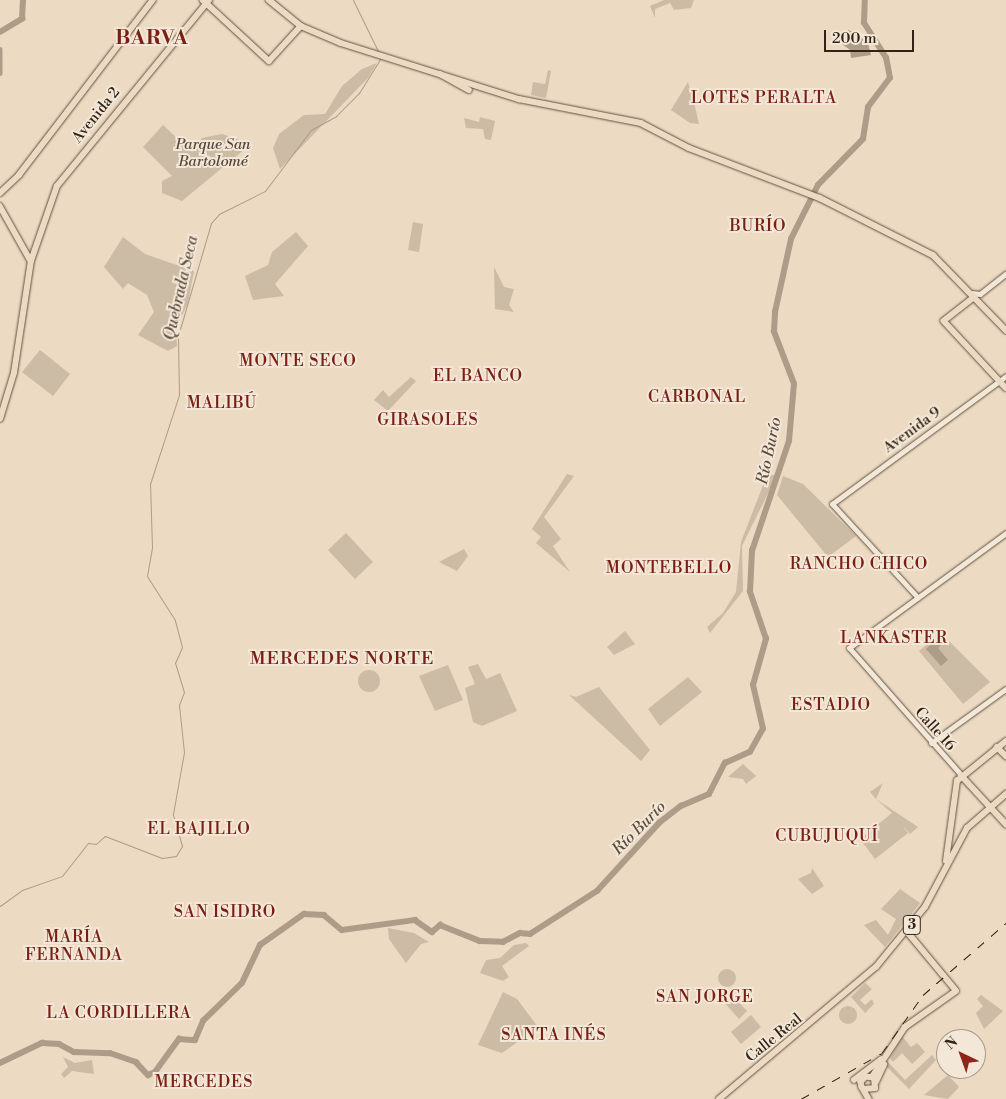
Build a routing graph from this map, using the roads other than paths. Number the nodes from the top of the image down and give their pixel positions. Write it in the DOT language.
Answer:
graph roads {
  1 [pos="153,0"];
  2 [pos="269,0"];
  3 [pos="206,1"];
  4 [pos="301,26"];
  5 [pos="440,74"];
  6 [pos="469,90"];
  7 [pos="0,193"];
  8 [pos="0,206"];
  9 [pos="27,252"];
  10 [pos="34,253"];
  11 [pos="30,262"];
  12 [pos="1006,274"];
  13 [pos="977,296"];
  14 [pos="1006,330"];
  15 [pos="1006,376"];
  16 [pos="1000,381"];
  17 [pos="1006,388"];
  18 [pos="0,420"];
  19 [pos="1006,534"];
  20 [pos="918,598"];
  21 [pos="1006,689"];
  22 [pos="1006,740"];
  23 [pos="931,743"];
  24 [pos="997,747"];
  25 [pos="1006,756"];
  26 [pos="961,775"];
  27 [pos="1006,794"];
  28 [pos="990,806"];
  29 [pos="1006,824"];
  30 [pos="951,839"];
  31 [pos="959,841"];
  32 [pos="953,849"];
  33 [pos="907,932"];
  34 [pos="846,996"];
  35 [pos="891,1047"];
  36 [pos="884,1056"];
  37 [pos="854,1080"];
  38 [pos="874,1082"];
  39 [pos="864,1089"];
  40 [pos="719,1099"];
  41 [pos="871,1099"];
  1 -- 7 [label="main road"];
  2 -- 4 [label="main road"];
  3 -- 4 [label="main road"];
  3 -- 10 [label="main road, Avenida 2"];
  4 -- 5 [label="main road"];
  5 -- 6 [label="main road"];
  5 -- 13 [label="main road"];
  8 -- 9 [label="main road"];
  9 -- 10 [label="main road"];
  9 -- 11 [label="main road"];
  10 -- 11 [label="main road, Avenida 2"];
  11 -- 18 [label="main road"];
  12 -- 13 [label="street"];
  13 -- 14 [label="main road"];
  13 -- 16 [label="main road"];
  15 -- 16 [label="street, Avenida 9"];
  16 -- 17 [label="main road"];
  16 -- 20 [label="street, Avenida 9"];
  19 -- 20 [label="street"];
  20 -- 23 [label="street, Calle 16"];
  21 -- 23 [label="street"];
  22 -- 24 [label="main road"];
  23 -- 26 [label="street, Calle 16"];
  24 -- 25 [label="main road"];
  24 -- 26 [label="main road"];
  26 -- 28 [label="main road, Calle 16"];
  26 -- 30 [label="main road, 3"];
  27 -- 28 [label="main road, 3"];
  28 -- 29 [label="main road, Calle 16"];
  28 -- 31 [label="main road, 3"];
  30 -- 31 [label="main road"];
  30 -- 32 [label="main road, Calle Real / 3"];
  31 -- 32 [label="main road, Calle Real / 3"];
  32 -- 33 [label="main road, Calle Real / 3"];
  32 -- 34 [label="main road, Calle Real / 3"];
  33 -- 34 [label="main road, Calle Real / 3"];
  33 -- 35 [label="main road"];
  34 -- 40 [label="main road, Calle Real / 3"];
  35 -- 36 [label="main road"];
  35 -- 38 [label="main road"];
  36 -- 37 [label="main road"];
  36 -- 38 [label="main road"];
  38 -- 39 [label="main road"];
  38 -- 39 [label="main road"];
  38 -- 41 [label="main road"];
  39 -- 41 [label="main road"];
}
